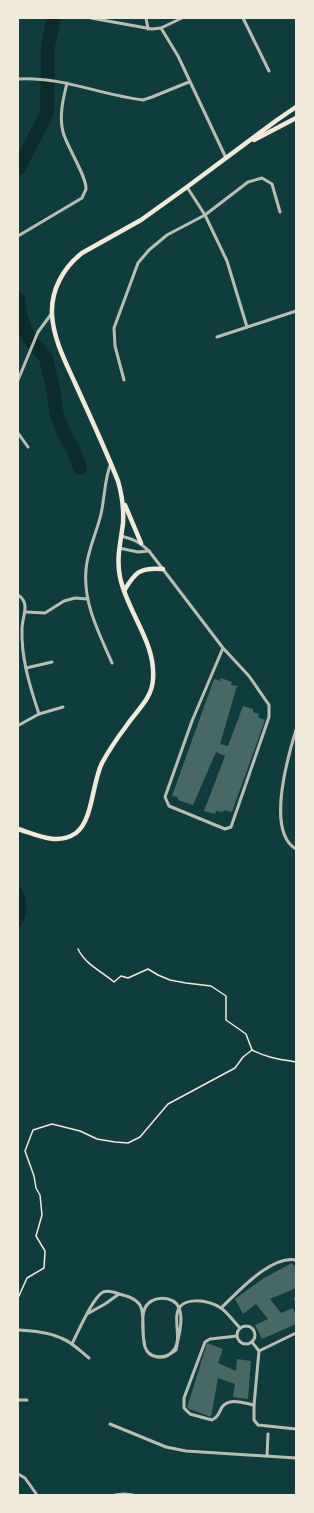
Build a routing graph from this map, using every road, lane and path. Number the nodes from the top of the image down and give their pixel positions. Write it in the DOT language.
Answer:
graph roads {
  1 [pos="91,18"];
  2 [pos="146,18"];
  3 [pos="182,18"];
  4 [pos="243,18"];
  5 [pos="161,28"];
  6 [pos="148,29"];
  7 [pos="268,71"];
  8 [pos="18,79"];
  9 [pos="189,82"];
  10 [pos="67,83"];
  11 [pos="296,107"];
  12 [pos="296,118"];
  13 [pos="246,144"];
  14 [pos="226,158"];
  15 [pos="187,187"];
  16 [pos="280,212"];
  17 [pos="205,215"];
  18 [pos="18,236"];
  19 [pos="296,311"];
  20 [pos="52,313"];
  21 [pos="247,327"];
  22 [pos="217,337"];
  23 [pos="18,380"];
  24 [pos="124,380"];
  25 [pos="18,433"];
  26 [pos="28,446"];
  27 [pos="111,463"];
  28 [pos="122,499"];
  29 [pos="121,536"];
  30 [pos="141,543"];
  31 [pos="119,548"];
  32 [pos="149,551"];
  33 [pos="163,569"];
  34 [pos="124,591"];
  35 [pos="18,595"];
  36 [pos="87,599"];
  37 [pos="26,612"];
  38 [pos="223,648"];
  39 [pos="52,662"];
  40 [pos="112,663"];
  41 [pos="26,668"];
  42 [pos="63,707"];
  43 [pos="40,714"];
  44 [pos="19,724"];
  45 [pos="296,730"];
  46 [pos="18,829"];
  47 [pos="296,849"];
  48 [pos="78,949"];
  49 [pos="252,1050"];
  50 [pos="296,1062"];
  51 [pos="296,1260"];
  52 [pos="119,1294"];
  53 [pos="18,1298"];
  54 [pos="221,1308"];
  55 [pos="87,1314"];
  56 [pos="240,1328"];
  57 [pos="18,1330"];
  58 [pos="296,1333"];
  59 [pos="237,1336"];
  60 [pos="252,1342"];
  61 [pos="72,1344"];
  62 [pos="259,1351"];
  63 [pos="89,1358"];
  64 [pos="18,1400"];
  65 [pos="27,1400"];
  66 [pos="254,1405"];
  67 [pos="110,1424"];
  68 [pos="296,1429"];
  69 [pos="268,1434"];
  70 [pos="267,1456"];
  71 [pos="296,1458"];
  72 [pos="18,1474"];
  73 [pos="37,1495"];
  74 [pos="116,1495"];
  75 [pos="133,1495"];
  1 -- 6 [label="street"];
  2 -- 6 [label="street"];
  3 -- 5 [label="street"];
  4 -- 7 [label="street"];
  5 -- 6 [label="street"];
  5 -- 9 [label="street"];
  8 -- 10 [label="street"];
  9 -- 10 [label="street"];
  9 -- 14 [label="street"];
  10 -- 18 [label="street"];
  11 -- 13 [label="main road"];
  12 -- 13 [label="main road"];
  13 -- 14 [label="main road"];
  14 -- 15 [label="main road"];
  15 -- 17 [label="street"];
  15 -- 20 [label="main road"];
  16 -- 17 [label="street"];
  17 -- 21 [label="street"];
  17 -- 24 [label="street"];
  19 -- 21 [label="street"];
  20 -- 23 [label="street"];
  20 -- 27 [label="main road"];
  21 -- 22 [label="street"];
  25 -- 26 [label="street"];
  27 -- 28 [label="main road"];
  27 -- 36 [label="street"];
  28 -- 29 [label="main road"];
  28 -- 30 [label="main road"];
  29 -- 30 [label="street"];
  29 -- 31 [label="main road"];
  30 -- 32 [label="street"];
  31 -- 32 [label="street"];
  31 -- 34 [label="main road"];
  32 -- 33 [label="street"];
  33 -- 34 [label="main road"];
  33 -- 38 [label="street"];
  34 -- 46 [label="main road"];
  35 -- 37 [label="street"];
  36 -- 37 [label="street"];
  36 -- 40 [label="street"];
  37 -- 41 [label="street"];
  38 -- 38 [label="street"];
  39 -- 41 [label="street"];
  41 -- 43 [label="street"];
  42 -- 43 [label="street"];
  43 -- 44 [label="street"];
  45 -- 47 [label="street"];
  48 -- 49 [label="path"];
  49 -- 50 [label="path"];
  49 -- 53 [label="path"];
  51 -- 54 [label="street"];
  52 -- 54 [label="street"];
  52 -- 55 [label="street"];
  52 -- 55 [label="street"];
  54 -- 56 [label="street"];
  55 -- 61 [label="street"];
  56 -- 59 [label="street"];
  56 -- 60 [label="street"];
  57 -- 61 [label="street"];
  58 -- 62 [label="street"];
  59 -- 60 [label="street"];
  59 -- 66 [label="street"];
  60 -- 62 [label="street"];
  61 -- 63 [label="street"];
  62 -- 66 [label="street"];
  64 -- 65 [label="street"];
  66 -- 68 [label="street"];
  67 -- 70 [label="street"];
  69 -- 70 [label="street"];
  70 -- 71 [label="street"];
  72 -- 73 [label="street"];
  74 -- 75 [label="street"];
}
